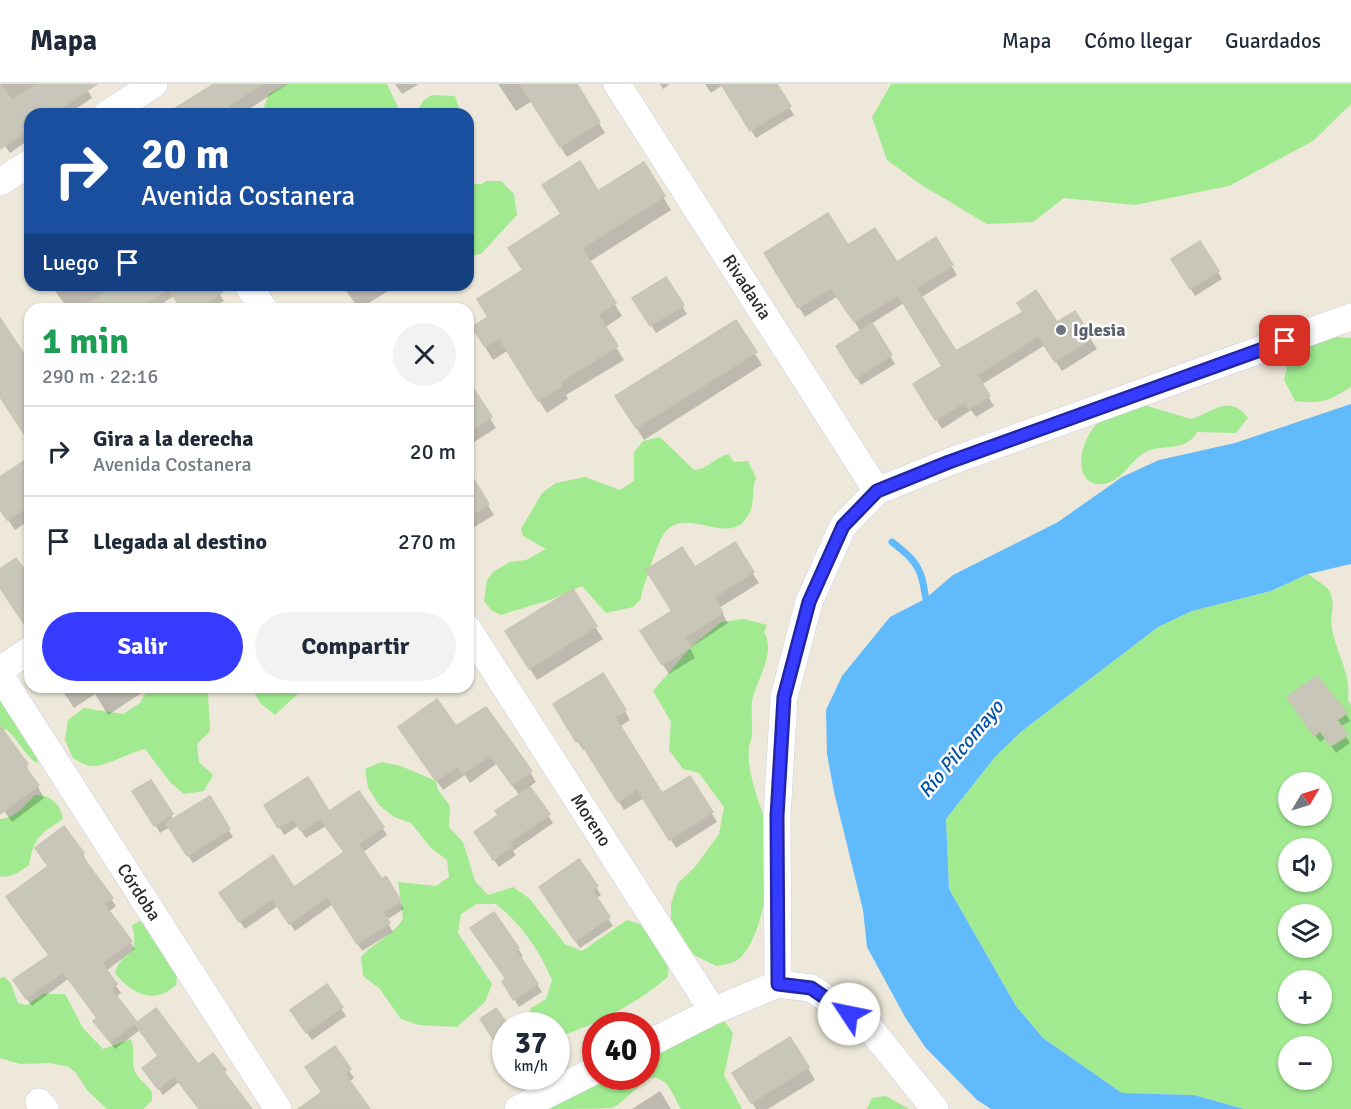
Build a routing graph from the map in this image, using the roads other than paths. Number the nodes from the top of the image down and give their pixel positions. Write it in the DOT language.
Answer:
graph roads {
  1 [pos="154,84"];
  2 [pos="617,84"];
  3 [pos="130,99"];
  4 [pos="116,108"];
  5 [pos="24,167"];
  6 [pos="0,182"];
  7 [pos="1351,317"];
  8 [pos="877,491"];
  9 [pos="474,638"];
  10 [pos="24,654"];
  11 [pos="0,670"];
  12 [pos="0,675"];
  13 [pos="778,984"];
  14 [pos="713,1011"];
  15 [pos="660,1038"];
  16 [pos="582,1077"];
  17 [pos="278,1109"];
  18 [pos="518,1109"];
  19 [pos="935,1109"];
  1 -- 3 [label="street"];
  2 -- 8 [label="street, Rivadavia"];
  3 -- 4 [label="street"];
  5 -- 6 [label="street"];
  7 -- 8 [label="street"];
  8 -- 13 [label="street"];
  9 -- 14 [label="street, Moreno"];
  10 -- 11 [label="street"];
  12 -- 17 [label="street, Córdoba"];
  13 -- 14 [label="street"];
  13 -- 19 [label="street"];
  14 -- 15 [label="street"];
  16 -- 18 [label="street"];
}
